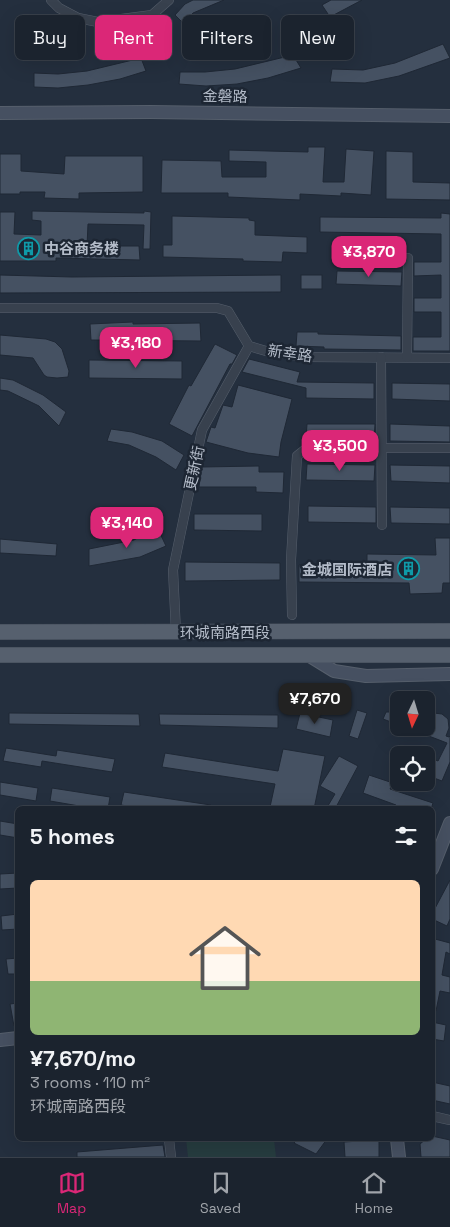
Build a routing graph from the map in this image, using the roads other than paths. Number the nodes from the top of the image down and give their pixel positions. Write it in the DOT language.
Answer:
graph roads {
  1 [pos="51,0"];
  2 [pos="168,0"];
  3 [pos="0,113"];
  4 [pos="450,116"];
  5 [pos="408,258"];
  6 [pos="0,308"];
  7 [pos="249,346"];
  8 [pos="381,357"];
  9 [pos="407,357"];
  10 [pos="450,358"];
  11 [pos="382,448"];
  12 [pos="450,448"];
  13 [pos="382,525"];
  14 [pos="292,615"];
  15 [pos="450,631"];
  16 [pos="0,632"];
  17 [pos="176,632"];
  18 [pos="0,655"];
  19 [pos="308,655"];
  20 [pos="450,655"];
  21 [pos="450,674"];
  22 [pos="450,823"];
  23 [pos="435,861"];
  24 [pos="15,1038"];
  25 [pos="0,1040"];
  26 [pos="435,1117"];
  27 [pos="450,1120"];
  28 [pos="169,1141"];
  29 [pos="397,1141"];
  30 [pos="171,1157"];
  31 [pos="399,1157"];
  1 -- 2 [label="street"];
  3 -- 4 [label="street, 金磐路"];
  5 -- 9 [label="street"];
  6 -- 7 [label="street, 新幸路"];
  7 -- 8 [label="street, 新幸路"];
  7 -- 17 [label="street, 更新街"];
  8 -- 9 [label="street, 新幸路"];
  8 -- 11 [label="street"];
  9 -- 10 [label="street, 新幸路"];
  11 -- 12 [label="street"];
  11 -- 13 [label="street"];
  11 -- 14 [label="street"];
  15 -- 17 [label="main road, 环城南路西段"];
  16 -- 17 [label="main road, 环城南路西段"];
  18 -- 19 [label="main road, 环城南路西段"];
  19 -- 20 [label="main road, 环城南路西段"];
  19 -- 21 [label="street"];
  22 -- 23 [label="street"];
  24 -- 25 [label="street"];
  26 -- 27 [label="street"];
  28 -- 30 [label="street"];
  29 -- 31 [label="street"];
}
